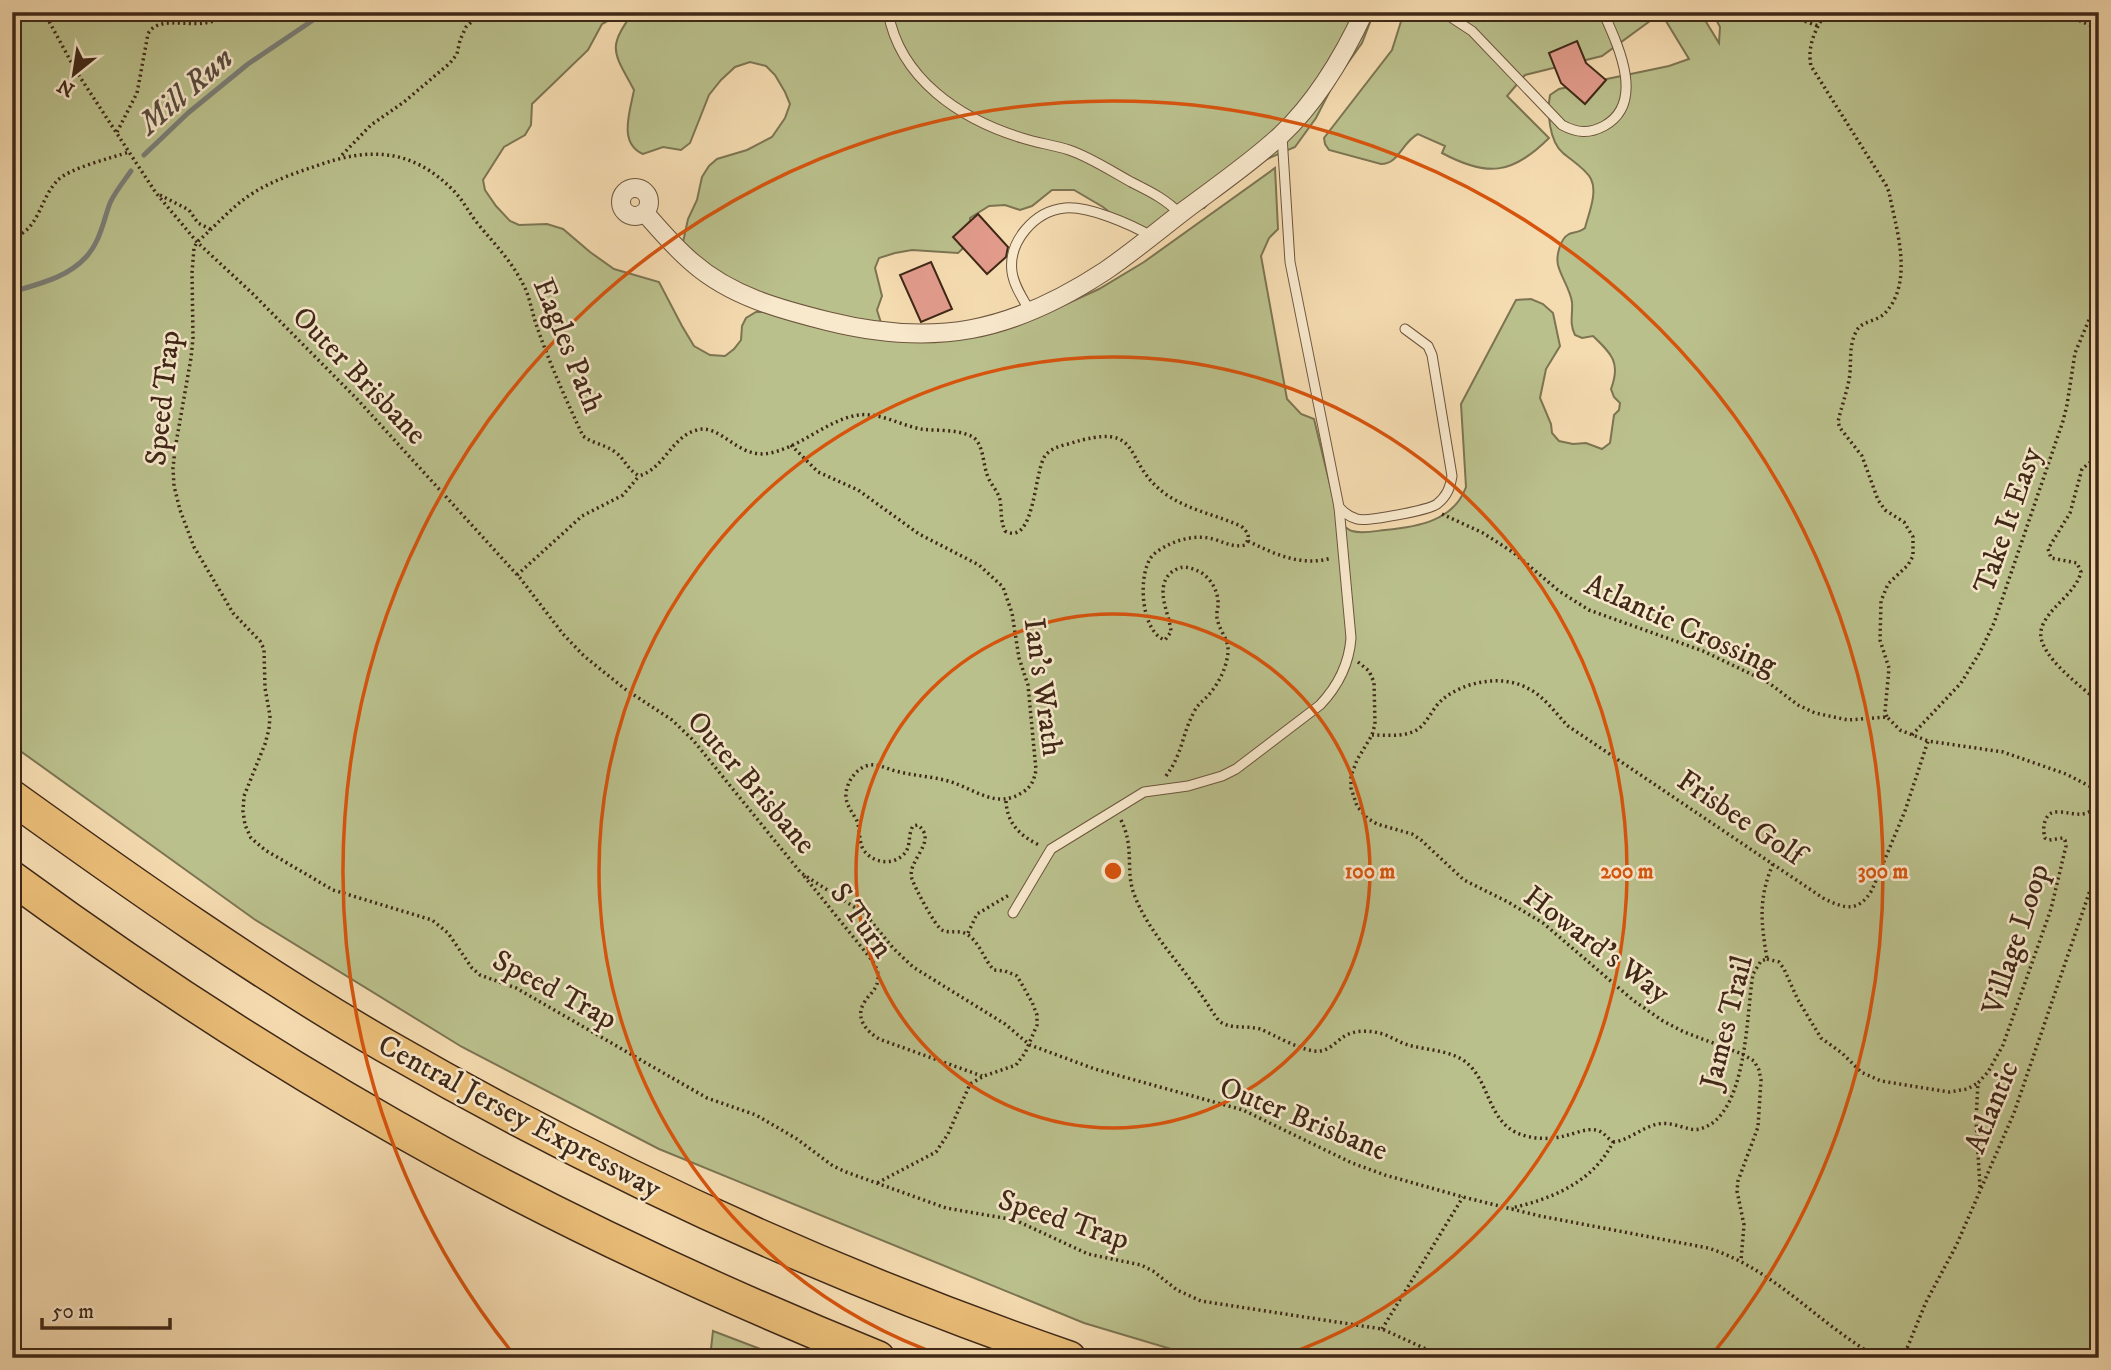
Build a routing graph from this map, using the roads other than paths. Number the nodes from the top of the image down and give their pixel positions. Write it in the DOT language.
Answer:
graph roads {
  1 [pos="888,12"];
  2 [pos="1364,12"];
  3 [pos="1443,12"];
  4 [pos="1603,12"];
  5 [pos="1282,135"];
  6 [pos="645,213"];
  7 [pos="1180,214"];
  8 [pos="1151,236"];
  9 [pos="1030,311"];
  10 [pos="1405,330"];
  11 [pos="1339,507"];
  12 [pos="12,797"];
  13 [pos="12,878"];
  14 [pos="1013,913"];
  15 [pos="878,1358"];
  16 [pos="1069,1358"];
  1 -- 7 [label="lane"];
  2 -- 5 [label="street"];
  3 -- 4 [label="lane"];
  5 -- 7 [label="street"];
  5 -- 11 [label="lane"];
  6 -- 9 [label="street"];
  7 -- 8 [label="street"];
  8 -- 9 [label="street"];
  8 -- 9 [label="lane"];
  10 -- 11 [label="lane"];
  11 -- 14 [label="lane"];
  12 -- 16 [label="highway, Central Jersey Expressway"];
  13 -- 15 [label="highway"];
}
